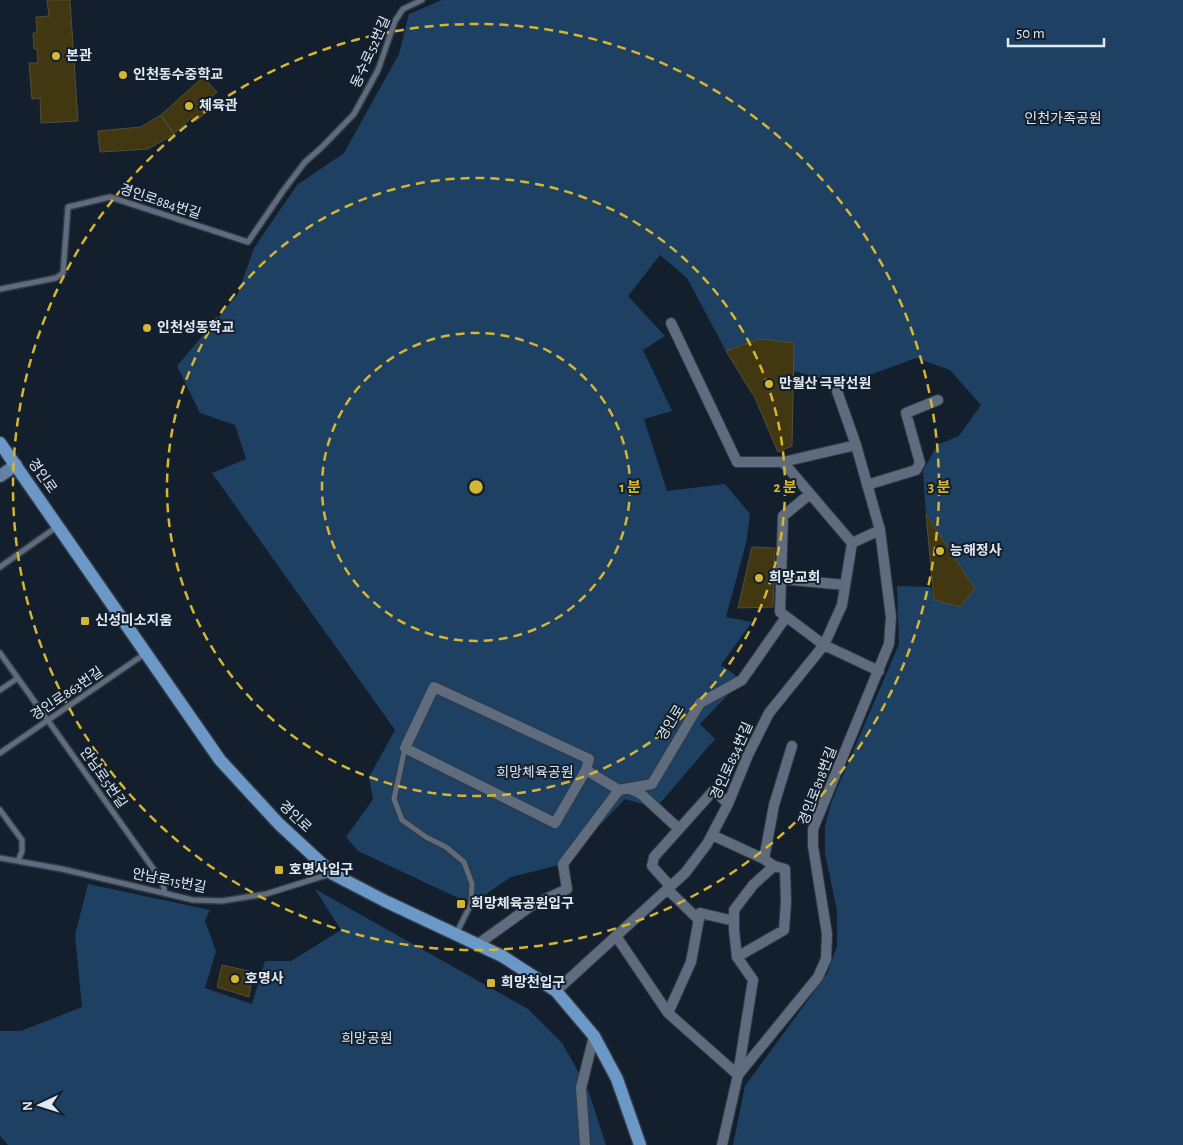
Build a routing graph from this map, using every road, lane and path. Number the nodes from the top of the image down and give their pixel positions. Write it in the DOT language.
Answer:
graph roads {
  1 [pos="422,0"];
  2 [pos="305,162"];
  3 [pos="0,289"];
  4 [pos="671,322"];
  5 [pos="837,391"];
  6 [pos="938,400"];
  7 [pos="0,443"];
  8 [pos="856,445"];
  9 [pos="783,462"];
  10 [pos="16,465"];
  11 [pos="0,476"];
  12 [pos="867,485"];
  13 [pos="810,494"];
  14 [pos="59,526"];
  15 [pos="880,530"];
  16 [pos="852,543"];
  17 [pos="0,567"];
  18 [pos="781,579"];
  19 [pos="845,585"];
  20 [pos="786,617"];
  21 [pos="824,645"];
  22 [pos="0,653"];
  23 [pos="146,653"];
  24 [pos="879,671"];
  25 [pos="18,678"];
  26 [pos="0,690"];
  27 [pos="48,720"];
  28 [pos="792,746"];
  29 [pos="405,748"];
  30 [pos="0,753"];
  31 [pos="586,770"];
  32 [pos="624,789"];
  33 [pos="728,804"];
  34 [pos="0,810"];
  35 [pos="679,829"];
  36 [pos="712,835"];
  37 [pos="0,858"];
  38 [pos="764,859"];
  39 [pos="18,861"];
  40 [pos="774,866"];
  41 [pos="333,874"];
  42 [pos="669,887"];
  43 [pos="165,894"];
  44 [pos="699,920"];
  45 [pos="734,921"];
  46 [pos="456,934"];
  47 [pos="616,936"];
  48 [pos="478,944"];
  49 [pos="738,956"];
  50 [pos="556,991"];
  51 [pos="668,1013"];
  52 [pos="594,1036"];
  53 [pos="738,1075"];
  54 [pos="585,1145"];
  55 [pos="640,1145"];
  56 [pos="722,1145"];
  1 -- 2 [label="lane, 동수로52번길"];
  2 -- 3 [label="lane, 경인로884번길"];
  4 -- 9 [label="street"];
  5 -- 8 [label="street, 경인로818번길"];
  6 -- 12 [label="street"];
  7 -- 10 [label="main road, 경인로"];
  8 -- 9 [label="street"];
  8 -- 12 [label="street, 경인로818번길"];
  9 -- 13 [label="street"];
  10 -- 11 [label="street"];
  10 -- 14 [label="main road, 경인로"];
  12 -- 15 [label="street, 경인로818번길"];
  13 -- 16 [label="street"];
  13 -- 18 [label="street"];
  14 -- 17 [label="lane"];
  14 -- 23 [label="main road, 경인로"];
  15 -- 16 [label="street"];
  15 -- 24 [label="street, 경인로818번길"];
  16 -- 19 [label="street, 경인로834번길"];
  18 -- 19 [label="street"];
  18 -- 20 [label="street"];
  19 -- 21 [label="street, 경인로834번길"];
  20 -- 21 [label="street"];
  20 -- 32 [label="street, 경인로"];
  21 -- 24 [label="street"];
  21 -- 33 [label="street, 경인로834번길"];
  22 -- 25 [label="lane, 안남로5번길"];
  23 -- 27 [label="lane, 경인로863번길"];
  23 -- 41 [label="main road, 경인로"];
  24 -- 53 [label="street, 경인로818번길"];
  25 -- 26 [label="lane"];
  25 -- 27 [label="lane, 안남로5번길"];
  27 -- 30 [label="lane, 경인로863번길"];
  27 -- 43 [label="lane, 안남로5번길"];
  28 -- 38 [label="street"];
  29 -- 31 [label="street"];
  29 -- 31 [label="street"];
  29 -- 46 [label="lane"];
  31 -- 32 [label="street"];
  32 -- 35 [label="street"];
  32 -- 48 [label="street"];
  33 -- 35 [label="street"];
  33 -- 36 [label="street, 경인로834번길"];
  34 -- 39 [label="lane"];
  35 -- 42 [label="street"];
  36 -- 38 [label="street"];
  36 -- 42 [label="street, 경인로834번길"];
  37 -- 39 [label="lane, 안남로15번길"];
  38 -- 40 [label="street"];
  39 -- 43 [label="lane, 안남로15번길"];
  40 -- 45 [label="street, 경인로818번길"];
  40 -- 49 [label="street"];
  41 -- 43 [label="lane, 안남로15번길"];
  41 -- 46 [label="main road, 경인로"];
  42 -- 44 [label="street"];
  42 -- 47 [label="street, 경인로834번길"];
  44 -- 45 [label="street"];
  44 -- 51 [label="street"];
  45 -- 49 [label="street, 경인로818번길"];
  46 -- 48 [label="main road, 경인로"];
  47 -- 50 [label="street, 경인로834번길"];
  47 -- 51 [label="street"];
  48 -- 50 [label="main road, 경인로"];
  49 -- 53 [label="street, 경인로818번길"];
  50 -- 52 [label="main road, 경인로"];
  51 -- 53 [label="street"];
  52 -- 54 [label="street"];
  52 -- 55 [label="main road, 경인로"];
  53 -- 56 [label="street, 경인로818번길"];
}
